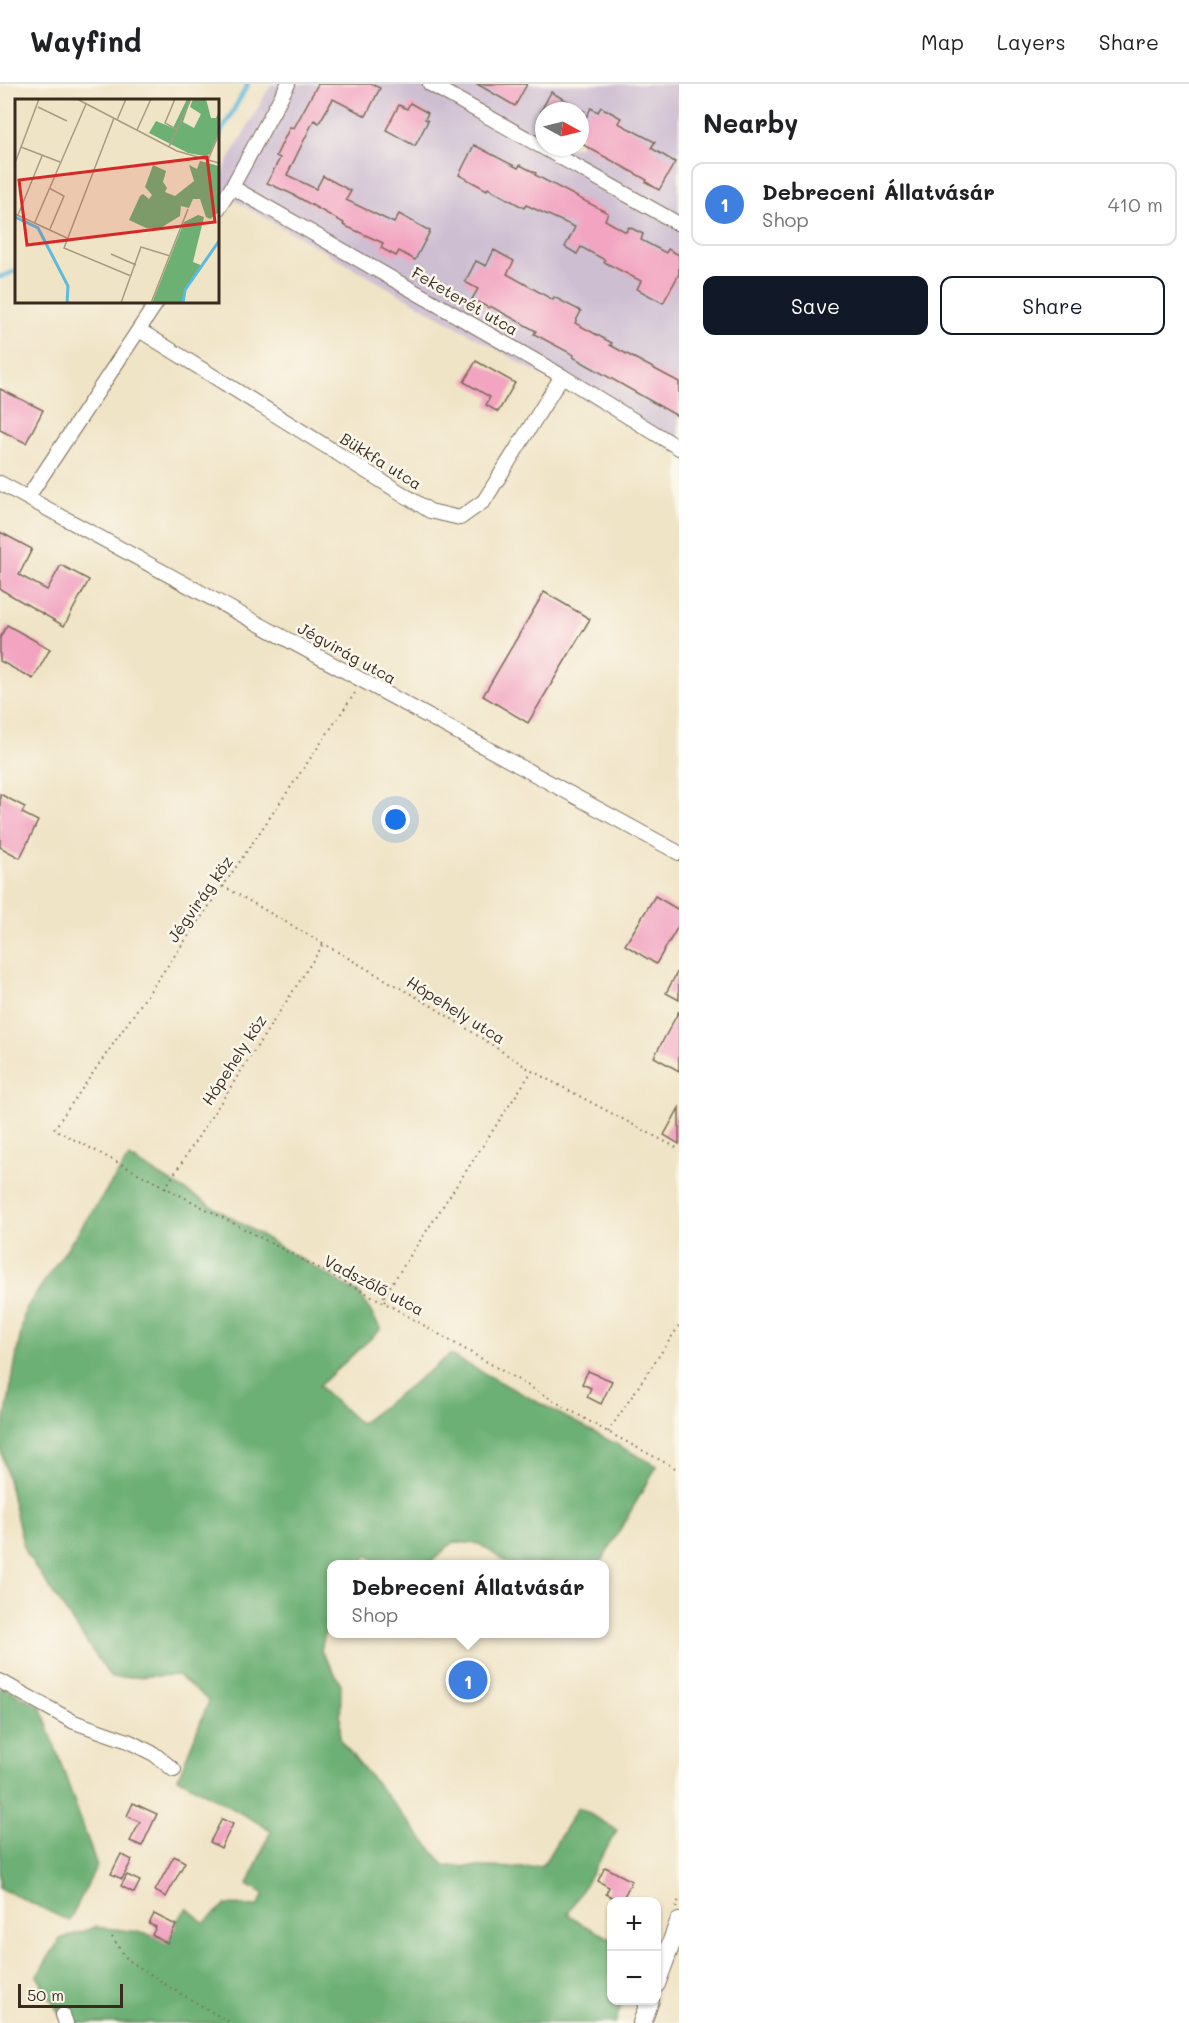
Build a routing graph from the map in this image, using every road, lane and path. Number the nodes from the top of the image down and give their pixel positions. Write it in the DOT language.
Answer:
graph roads {
  1 [pos="288,84"];
  2 [pos="430,84"];
  3 [pos="232,187"];
  4 [pos="219,207"];
  5 [pos="679,224"];
  6 [pos="157,303"];
  7 [pos="139,330"];
  8 [pos="562,376"];
  9 [pos="679,448"];
  10 [pos="0,483"];
  11 [pos="28,497"];
  12 [pos="363,681"];
  13 [pos="679,853"];
  14 [pos="223,886"];
  15 [pos="323,945"];
  16 [pos="532,1071"];
  17 [pos="54,1129"];
  18 [pos="679,1149"];
  19 [pos="165,1188"];
  20 [pos="385,1303"];
  21 [pos="679,1326"];
  22 [pos="608,1432"];
  23 [pos="679,1470"];
  24 [pos="0,1681"];
  25 [pos="174,1770"];
  26 [pos="679,1922"];
  27 [pos="112,1937"];
  28 [pos="661,1973"];
  29 [pos="649,2005"];
  30 [pos="231,2023"];
  31 [pos="642,2023"];
  1 -- 3 [label="street"];
  2 -- 5 [label="street"];
  3 -- 4 [label="street"];
  3 -- 8 [label="street, Feketerét utca"];
  6 -- 7 [label="street"];
  7 -- 8 [label="street, Bükkfa utca"];
  7 -- 11 [label="street"];
  8 -- 9 [label="street, Feketerét utca"];
  10 -- 11 [label="street, Jégvirág utca"];
  11 -- 12 [label="street, Jégvirág utca"];
  12 -- 13 [label="street, Jégvirág utca"];
  12 -- 14 [label="path, Jégvirág köz"];
  14 -- 15 [label="path, Hópehely utca"];
  14 -- 17 [label="path, Jégvirág köz"];
  15 -- 16 [label="path, Hópehely utca"];
  15 -- 19 [label="path, Hópehely köz"];
  16 -- 18 [label="path, Hópehely utca"];
  16 -- 20 [label="path"];
  17 -- 19 [label="path, Vadszőlő utca"];
  19 -- 20 [label="path, Vadszőlő utca"];
  20 -- 22 [label="path, Vadszőlő utca"];
  21 -- 22 [label="path"];
  22 -- 23 [label="path, Vadszőlő utca"];
  24 -- 25 [label="street"];
  26 -- 28 [label="main road"];
  27 -- 30 [label="path"];
  29 -- 31 [label="main road"];
}
